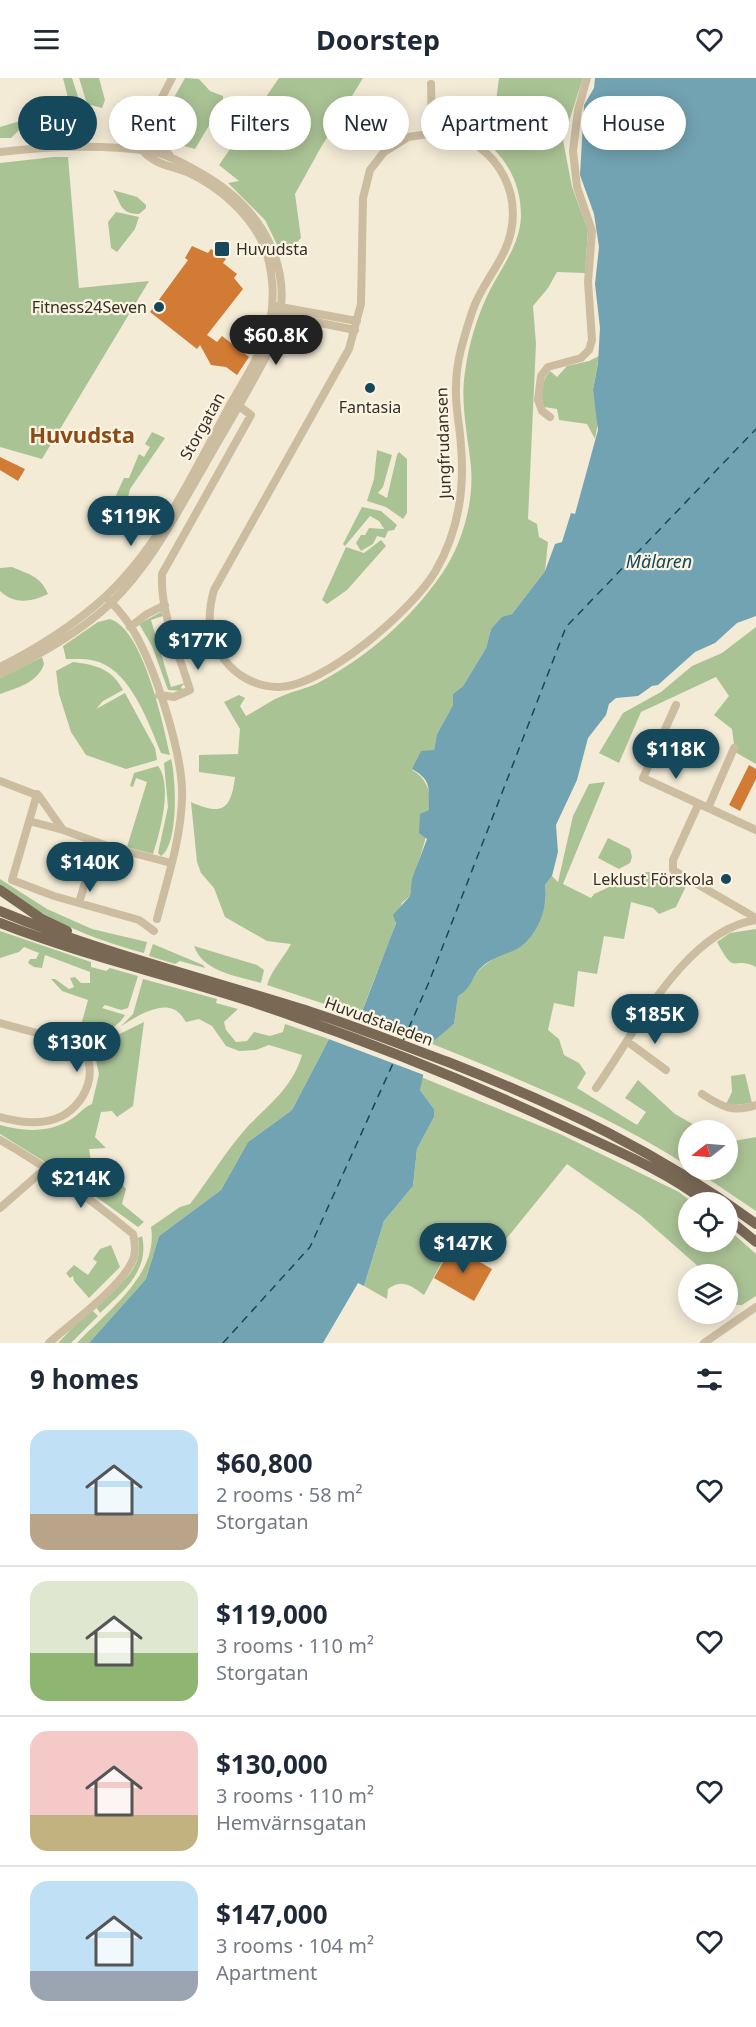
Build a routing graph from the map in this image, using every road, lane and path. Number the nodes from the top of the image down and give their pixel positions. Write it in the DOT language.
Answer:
graph roads {
  1 [pos="172,78"];
  2 [pos="587,78"];
  3 [pos="431,84"];
  4 [pos="164,96"];
  5 [pos="431,96"];
  6 [pos="421,134"];
  7 [pos="162,150"];
  8 [pos="483,150"];
  9 [pos="143,151"];
  10 [pos="0,152"];
  11 [pos="187,166"];
  12 [pos="276,310"];
  13 [pos="357,321"];
  14 [pos="355,330"];
  15 [pos="236,404"];
  16 [pos="550,417"];
  17 [pos="108,599"];
  18 [pos="165,605"];
  19 [pos="130,627"];
  20 [pos="1,668"];
  21 [pos="159,695"];
  22 [pos="676,705"];
  23 [pos="734,748"];
  24 [pos="0,781"];
  25 [pos="37,794"];
  26 [pos="698,805"];
  27 [pos="708,808"];
  28 [pos="29,820"];
  29 [pos="63,830"];
  30 [pos="756,831"];
  31 [pos="97,842"];
  32 [pos="171,862"];
  33 [pos="0,890"];
  34 [pos="80,903"];
  35 [pos="0,911"];
  36 [pos="157,919"];
  37 [pos="756,919"];
  38 [pos="0,923"];
  39 [pos="154,931"];
  40 [pos="108,951"];
  41 [pos="243,995"];
  42 [pos="0,1023"];
  43 [pos="628,1042"];
  44 [pos="666,1070"];
  45 [pos="596,1088"];
  46 [pos="702,1094"];
  47 [pos="756,1105"];
  48 [pos="0,1117"];
  49 [pos="0,1140"];
  50 [pos="47,1167"];
  51 [pos="690,1192"];
  52 [pos="0,1208"];
  53 [pos="756,1224"];
  54 [pos="738,1227"];
  55 [pos="756,1242"];
  56 [pos="756,1307"];
  57 [pos="49,1343"];
  58 [pos="704,1343"];
  1 -- 4 [label="street"];
  2 -- 16 [label="street"];
  3 -- 5 [label="street"];
  6 -- 13 [label="street, Jungfrudansen"];
  7 -- 11 [label="street, Storgatan"];
  8 -- 14 [label="street, Jungfrudansen"];
  9 -- 10 [label="street, Storgatan"];
  9 -- 11 [label="street, Storgatan"];
  9 -- 12 [label="street, Storgatan"];
  11 -- 12 [label="street, Storgatan"];
  12 -- 13 [label="street"];
  12 -- 14 [label="street"];
  12 -- 15 [label="street, Storgatan"];
  13 -- 14 [label="street, Jungfrudansen"];
  15 -- 17 [label="street, Storgatan"];
  15 -- 18 [label="street"];
  17 -- 19 [label="street"];
  17 -- 20 [label="street, Storgatan"];
  18 -- 19 [label="street"];
  18 -- 21 [label="street"];
  19 -- 21 [label="street"];
  21 -- 32 [label="street"];
  22 -- 26 [label="street"];
  23 -- 27 [label="street"];
  24 -- 25 [label="street"];
  25 -- 28 [label="street"];
  25 -- 29 [label="street"];
  26 -- 27 [label="street"];
  26 -- 37 [label="street"];
  27 -- 30 [label="street"];
  28 -- 29 [label="street"];
  28 -- 34 [label="street"];
  29 -- 31 [label="street"];
  31 -- 32 [label="street"];
  31 -- 34 [label="street"];
  32 -- 36 [label="street"];
  33 -- 40 [label="main road"];
  34 -- 39 [label="street"];
  35 -- 40 [label="main road, Huvudstaleden"];
  37 -- 43 [label="street"];
  38 -- 41 [label="main road, Huvudstaleden"];
  40 -- 41 [label="main road, Huvudstaleden"];
  41 -- 51 [label="main road, Huvudstaleden"];
  41 -- 53 [label="main road, Huvudstaleden"];
  42 -- 48 [label="street"];
  43 -- 44 [label="street"];
  43 -- 45 [label="street"];
  46 -- 47 [label="street"];
  49 -- 50 [label="street"];
  50 -- 52 [label="street"];
  50 -- 57 [label="street"];
  54 -- 55 [label="main road"];
  56 -- 58 [label="street"];
}
